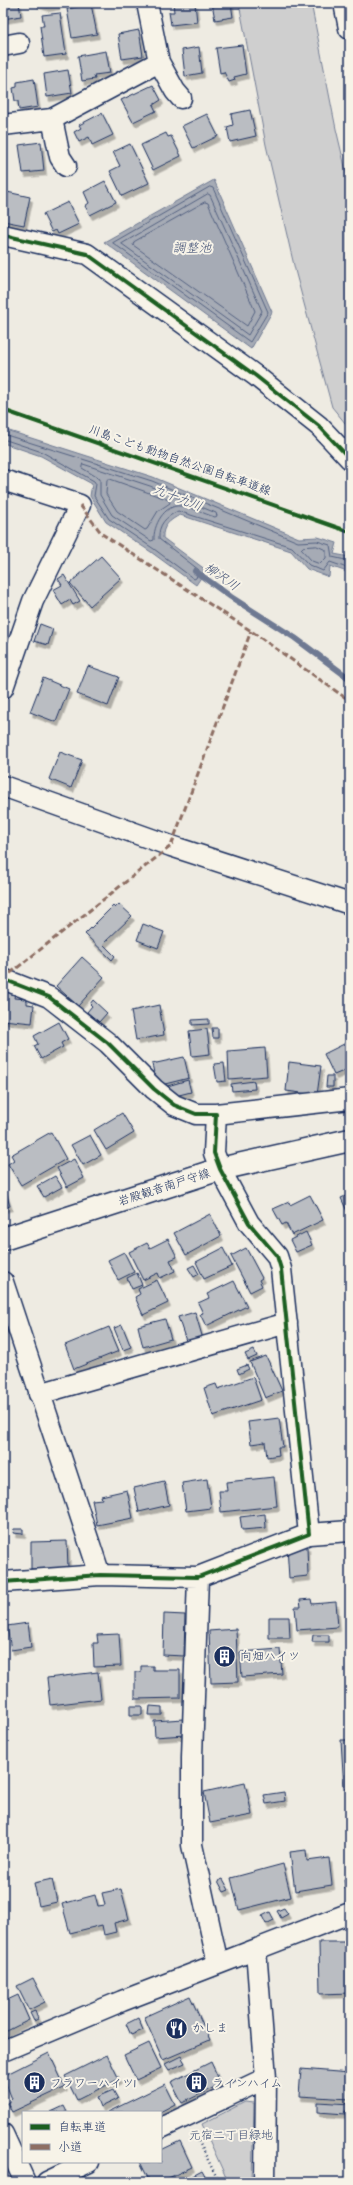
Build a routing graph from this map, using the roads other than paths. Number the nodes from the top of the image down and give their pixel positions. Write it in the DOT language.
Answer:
graph roads {
  1 [pos="147,3"];
  2 [pos="345,3"];
  3 [pos="350,28"];
  4 [pos="159,62"];
  5 [pos="181,98"];
  6 [pos="52,119"];
  7 [pos="3,125"];
  8 [pos="66,166"];
  9 [pos="3,234"];
  10 [pos="350,459"];
  11 [pos="3,480"];
  12 [pos="3,688"];
  13 [pos="3,786"];
  14 [pos="350,904"];
  15 [pos="3,979"];
  16 [pos="350,1099"];
  17 [pos="216,1114"];
  18 [pos="350,1140"];
  19 [pos="220,1169"];
  20 [pos="3,1238"];
  21 [pos="3,1282"];
  22 [pos="287,1323"];
  23 [pos="39,1394"];
  24 [pos="350,1531"];
  25 [pos="309,1534"];
  26 [pos="100,1575"];
  27 [pos="198,1577"];
  28 [pos="3,1582"];
  29 [pos="350,1913"];
  30 [pos="256,1950"];
  31 [pos="218,1964"];
  32 [pos="3,2051"];
  33 [pos="266,2078"];
  34 [pos="162,2128"];
  35 [pos="3,2134"];
  36 [pos="87,2163"];
  37 [pos="25,2182"];
  38 [pos="47,2182"];
  39 [pos="265,2182"];
  1 -- 4 [label="street"];
  2 -- 3 [label="main road"];
  4 -- 5 [label="street"];
  4 -- 6 [label="street"];
  6 -- 7 [label="street"];
  6 -- 8 [label="street"];
  9 -- 10 [label="street"];
  11 -- 12 [label="street"];
  13 -- 14 [label="street"];
  15 -- 17 [label="street"];
  16 -- 17 [label="street"];
  17 -- 19 [label="street"];
  18 -- 19 [label="main road, 岩殿観音南戸守線"];
  19 -- 20 [label="main road, 岩殿観音南戸守線"];
  19 -- 22 [label="street"];
  21 -- 23 [label="street"];
  22 -- 23 [label="street"];
  22 -- 25 [label="street"];
  23 -- 26 [label="street"];
  24 -- 25 [label="street"];
  25 -- 27 [label="street"];
  26 -- 27 [label="street"];
  26 -- 28 [label="street"];
  27 -- 31 [label="street"];
  29 -- 30 [label="street"];
  30 -- 31 [label="street"];
  30 -- 33 [label="street"];
  31 -- 32 [label="street"];
  33 -- 34 [label="street"];
  33 -- 39 [label="street"];
  35 -- 37 [label="street"];
  36 -- 38 [label="street"];
}
